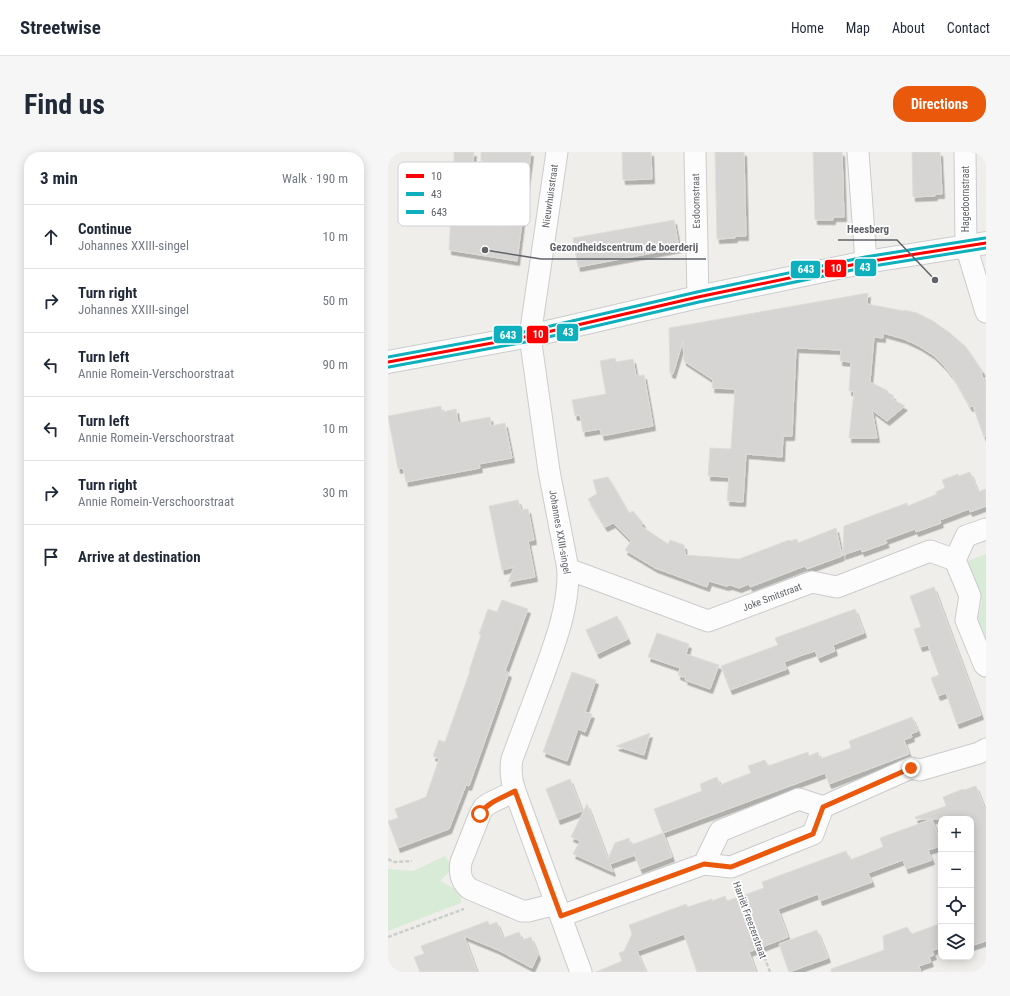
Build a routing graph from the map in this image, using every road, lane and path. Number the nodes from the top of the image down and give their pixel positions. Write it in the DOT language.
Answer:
graph roads {
  1 [pos="557,152"];
  2 [pos="695,152"];
  3 [pos="858,152"];
  4 [pos="965,152"];
  5 [pos="976,244"];
  6 [pos="866,262"];
  7 [pos="698,297"];
  8 [pos="986,312"];
  9 [pos="530,336"];
  10 [pos="388,362"];
  11 [pos="986,529"];
  12 [pos="955,560"];
  13 [pos="568,569"];
  14 [pos="986,666"];
  15 [pos="986,749"];
  16 [pos="515,791"];
  17 [pos="823,807"];
  18 [pos="388,859"];
  19 [pos="412,860"];
  20 [pos="704,864"];
  21 [pos="731,867"];
  22 [pos="492,898"];
  23 [pos="558,910"];
  24 [pos="388,937"];
  25 [pos="581,972"];
  26 [pos="770,972"];
  1 -- 9 [label="street, Nieuwhuisstraat"];
  2 -- 7 [label="street, Esdoornstraat"];
  3 -- 6 [label="street"];
  4 -- 5 [label="street, Hagedoornstraat"];
  5 -- 6 [label="street"];
  5 -- 8 [label="street, Hagedoornstraat"];
  6 -- 7 [label="street"];
  7 -- 9 [label="street"];
  9 -- 10 [label="street"];
  9 -- 13 [label="street, Johannes XXIII-singel"];
  11 -- 12 [label="street"];
  12 -- 13 [label="street, Joke Smitstraat"];
  12 -- 14 [label="street"];
  13 -- 16 [label="street, Johannes XXIII-singel"];
  15 -- 17 [label="street"];
  16 -- 22 [label="street"];
  16 -- 23 [label="street, Johannes XXIII-singel"];
  17 -- 20 [label="street"];
  17 -- 21 [label="street"];
  18 -- 19 [label="path"];
  20 -- 21 [label="street"];
  20 -- 23 [label="street"];
  21 -- 26 [label="path, Harriët Freezerstraat"];
  22 -- 23 [label="street"];
  22 -- 24 [label="path"];
  23 -- 25 [label="street, Johannes XXIII-singel"];
}
